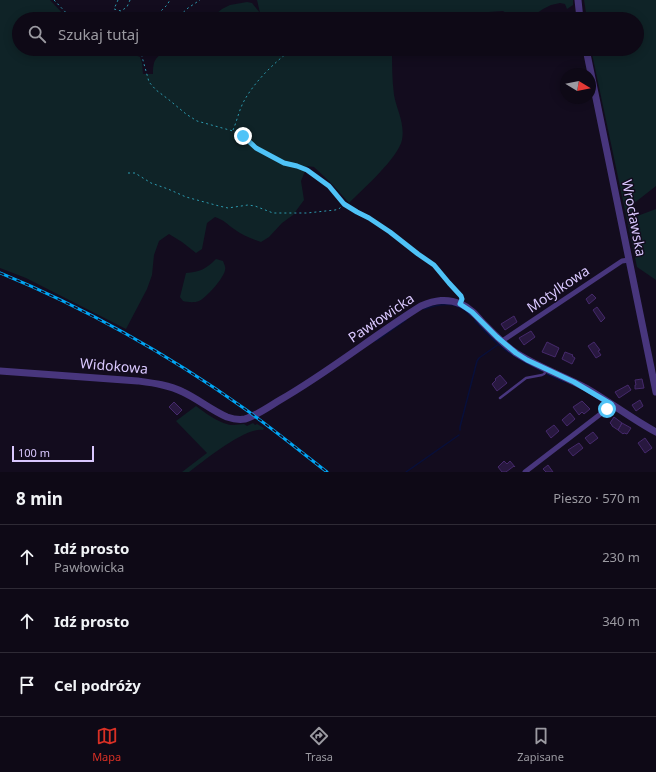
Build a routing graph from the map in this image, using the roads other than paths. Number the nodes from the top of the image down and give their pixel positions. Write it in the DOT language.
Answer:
graph roads {
  1 [pos="578,0"];
  2 [pos="579,12"];
  3 [pos="587,56"];
  4 [pos="629,260"];
  5 [pos="502,341"];
  6 [pos="547,369"];
  7 [pos="0,371"];
  8 [pos="656,392"];
  9 [pos="500,398"];
  10 [pos="611,404"];
  11 [pos="218,413"];
  12 [pos="656,432"];
  13 [pos="525,472"];
  1 -- 2 [label="street"];
  3 -- 4 [label="street, Wrocławska"];
  4 -- 5 [label="street, Motylkowa"];
  4 -- 8 [label="street, Wrocławska"];
  5 -- 6 [label="street, Pawłowicka"];
  5 -- 11 [label="street, Pawłowicka"];
  6 -- 9 [label="lane"];
  6 -- 10 [label="street, Pawłowicka"];
  7 -- 11 [label="street, Widokowa"];
  10 -- 12 [label="street, Pawłowicka"];
  10 -- 13 [label="street"];
}
